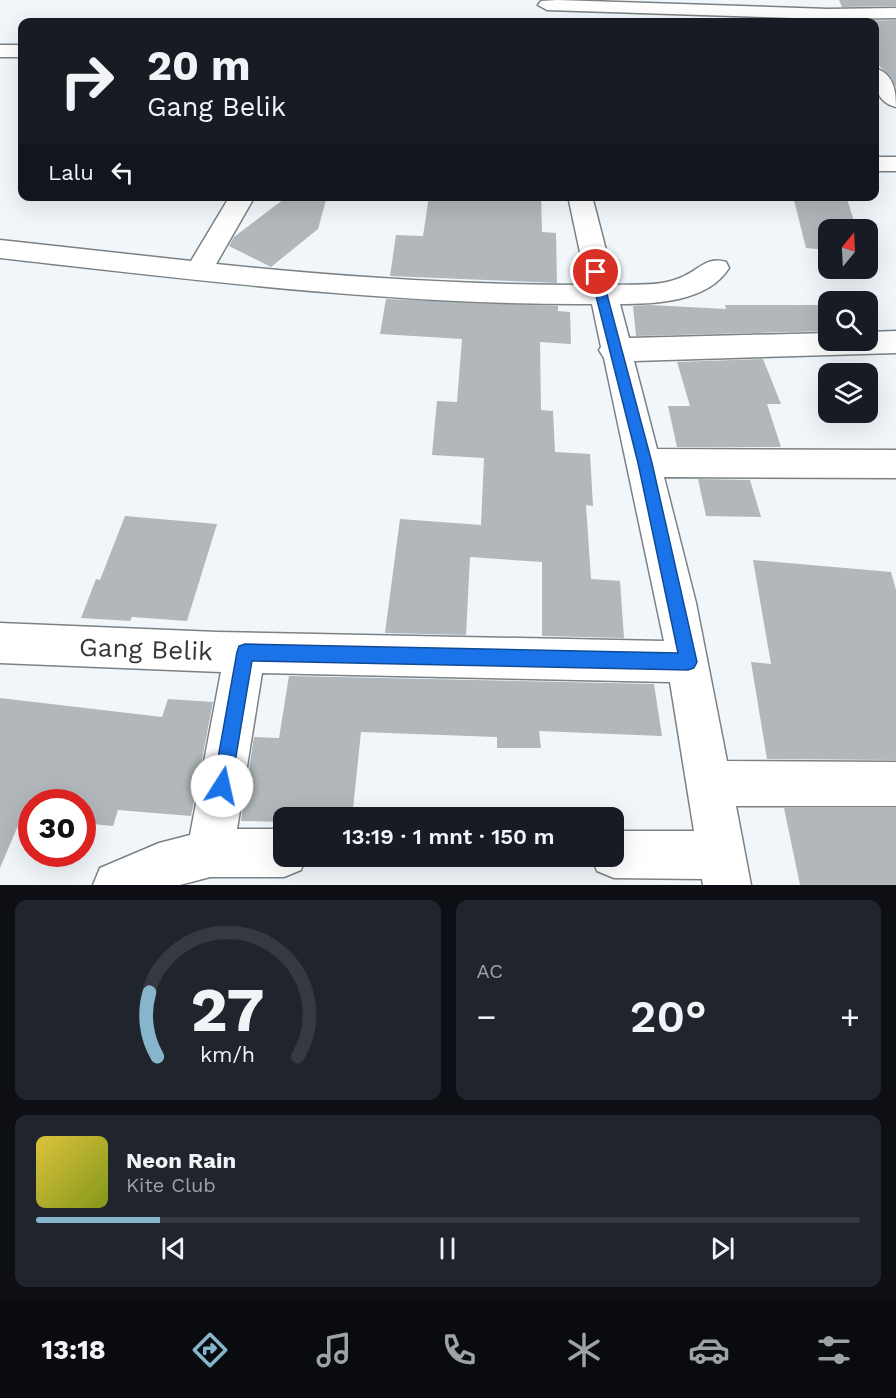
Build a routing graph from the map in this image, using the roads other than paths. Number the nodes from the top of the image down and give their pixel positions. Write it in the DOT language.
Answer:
graph roads {
  1 [pos="547,9"];
  2 [pos="896,13"];
  3 [pos="0,51"];
  4 [pos="18,51"];
  5 [pos="879,69"];
  6 [pos="896,101"];
  7 [pos="879,164"];
  8 [pos="896,164"];
  9 [pos="240,201"];
  10 [pos="581,201"];
  11 [pos="0,249"];
  12 [pos="716,268"];
  13 [pos="199,270"];
  14 [pos="601,294"];
  15 [pos="896,342"];
  16 [pos="615,350"];
  17 [pos="645,463"];
  18 [pos="896,464"];
  19 [pos="0,643"];
  20 [pos="245,652"];
  21 [pos="688,662"];
  22 [pos="707,783"];
  23 [pos="896,784"];
  24 [pos="210,853"];
  25 [pos="273,853"];
  26 [pos="624,855"];
  27 [pos="724,870"];
  28 [pos="117,885"];
  1 -- 2 [label="street"];
  3 -- 4 [label="street"];
  5 -- 6 [label="street"];
  7 -- 8 [label="street"];
  9 -- 13 [label="street"];
  10 -- 14 [label="street"];
  11 -- 13 [label="street"];
  12 -- 14 [label="street"];
  13 -- 14 [label="street"];
  14 -- 16 [label="street"];
  15 -- 16 [label="street"];
  16 -- 17 [label="street"];
  17 -- 18 [label="street"];
  17 -- 21 [label="street"];
  19 -- 20 [label="street, Gang Belik"];
  20 -- 21 [label="street, Gang Belik"];
  20 -- 24 [label="street"];
  21 -- 22 [label="street"];
  22 -- 23 [label="street"];
  22 -- 27 [label="street"];
  24 -- 25 [label="street"];
  24 -- 28 [label="street"];
  26 -- 27 [label="street"];
}
